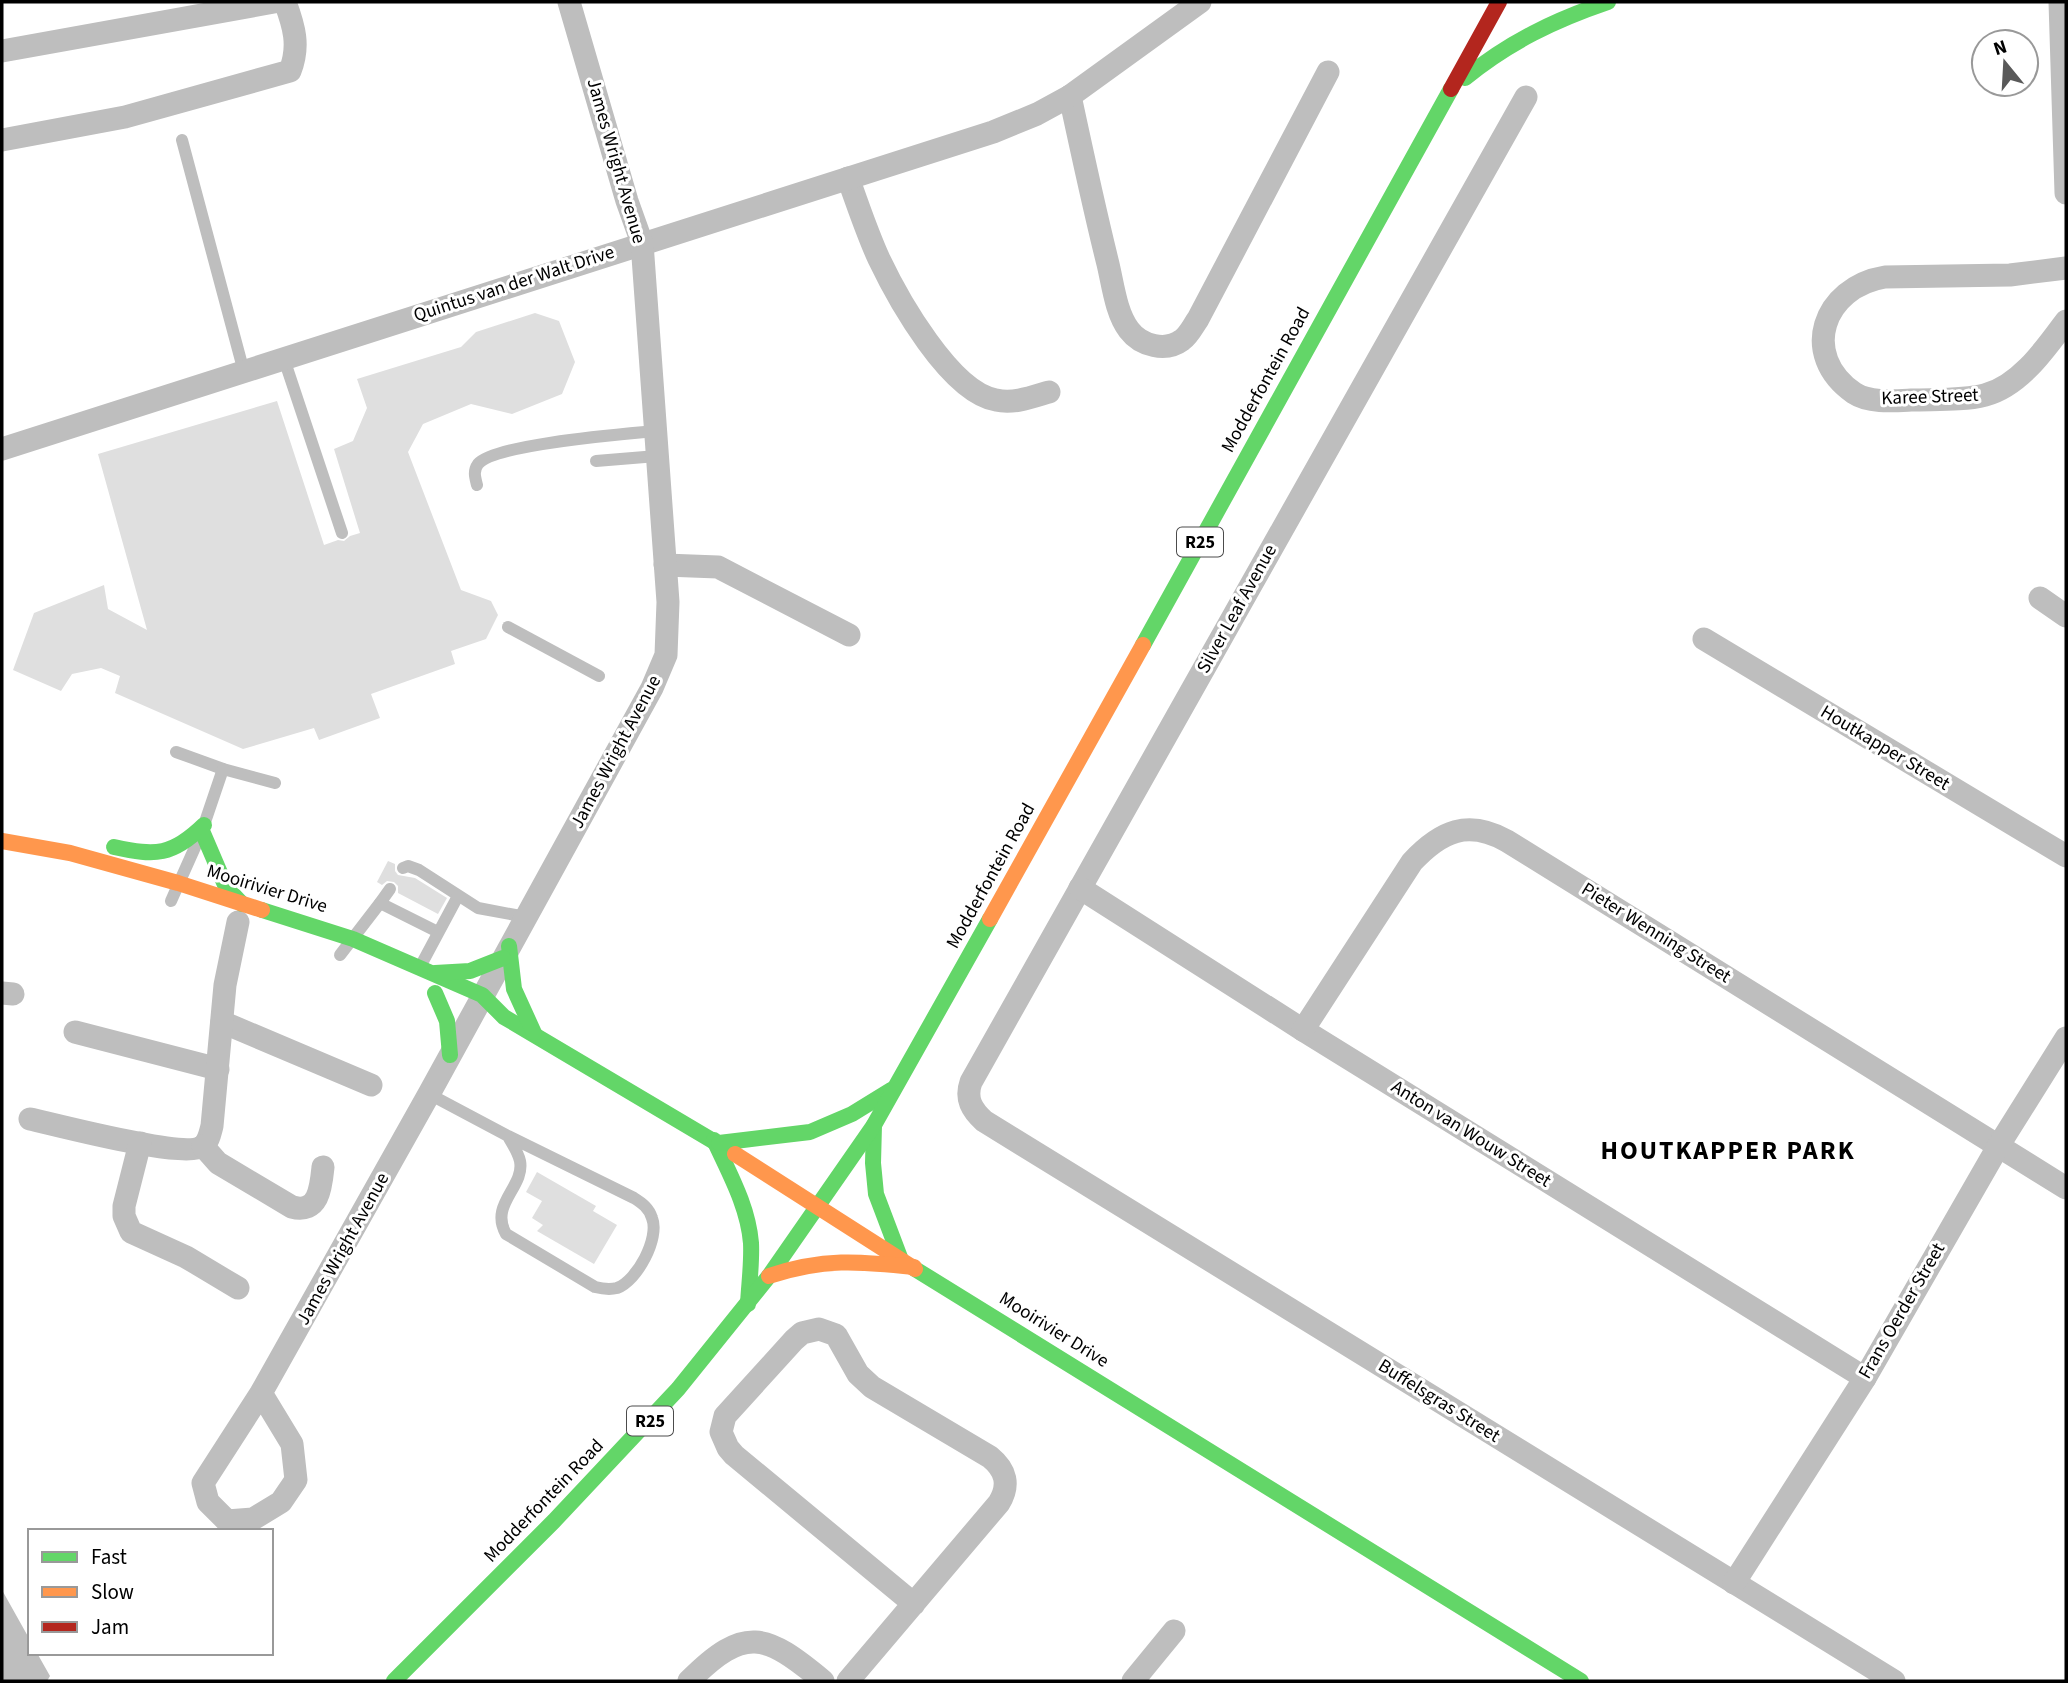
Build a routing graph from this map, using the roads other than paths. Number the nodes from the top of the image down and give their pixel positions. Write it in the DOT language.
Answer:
graph roads {
  1 [pos="274,2"];
  2 [pos="285,2"];
  3 [pos="569,2"];
  4 [pos="1200,2"];
  5 [pos="1499,2"];
  6 [pos="1608,2"];
  7 [pos="2060,2"];
  8 [pos="2,51"];
  9 [pos="1328,72"];
  10 [pos="1448,92"];
  11 [pos="1070,96"];
  12 [pos="1526,97"];
  13 [pos="182,140"];
  14 [pos="2,141"];
  15 [pos="848,178"];
  16 [pos="2066,193"];
  17 [pos="642,243"];
  18 [pos="2066,268"];
  19 [pos="2066,321"];
  20 [pos="284,359"];
  21 [pos="244,372"];
  22 [pos="1049,392"];
  23 [pos="655,431"];
  24 [pos="2,449"];
  25 [pos="657,456"];
  26 [pos="596,461"];
  27 [pos="477,485"];
  28 [pos="342,533"];
  29 [pos="665,565"];
  30 [pos="2040,598"];
  31 [pos="2066,616"];
  32 [pos="508,627"];
  33 [pos="849,635"];
  34 [pos="1704,639"];
  35 [pos="599,676"];
  36 [pos="176,751"];
  37 [pos="223,769"];
  38 [pos="275,783"];
  39 [pos="203,828"];
  40 [pos="2,831"];
  41 [pos="2,841"];
  42 [pos="2,855"];
  43 [pos="2066,856"];
  44 [pos="403,868"];
  45 [pos="95,876"];
  46 [pos="178,883"];
  47 [pos="1080,888"];
  48 [pos="390,889"];
  49 [pos="458,896"];
  50 [pos="170,900"];
  51 [pos="380,903"];
  52 [pos="526,916"];
  53 [pos="239,917"];
  54 [pos="438,932"];
  55 [pos="354,939"];
  56 [pos="506,952"];
  57 [pos="334,953"];
  58 [pos="360,962"];
  59 [pos="389,972"];
  60 [pos="421,974"];
  61 [pos="435,993"];
  62 [pos="478,1003"];
  63 [pos="222,1022"];
  64 [pos="1303,1030"];
  65 [pos="75,1032"];
  66 [pos="534,1033"];
  67 [pos="2066,1038"];
  68 [pos="450,1055"];
  69 [pos="218,1069"];
  70 [pos="371,1085"];
  71 [pos="895,1087"];
  72 [pos="429,1094"];
  73 [pos="30,1119"];
  74 [pos="984,1121"];
  75 [pos="874,1125"];
  76 [pos="508,1136"];
  77 [pos="717,1141"];
  78 [pos="140,1143"];
  79 [pos="1998,1145"];
  80 [pos="203,1146"];
  81 [pos="323,1167"];
  82 [pos="2066,1188"];
  83 [pos="820,1206"];
  84 [pos="907,1264"];
  85 [pos="769,1276"];
  86 [pos="238,1288"];
  87 [pos="748,1304"];
  88 [pos="1865,1378"];
  89 [pos="261,1393"];
  90 [pos="1734,1583"];
  91 [pos="914,1604"];
  92 [pos="1174,1631"];
  93 [pos="394,1681"];
  94 [pos="689,1681"];
  95 [pos="823,1681"];
  96 [pos="848,1681"];
  97 [pos="1133,1681"];
  98 [pos="1581,1681"];
  99 [pos="1894,1681"];
  1 -- 8 [label="street"];
  2 -- 14 [label="street"];
  3 -- 17 [label="street, James Wright Avenue"];
  4 -- 11 [label="street, Quintus van der Walt Drive"];
  5 -- 10 [label="main road, Modderfontein Road / R25"];
  6 -- 10 [label="main road"];
  7 -- 16 [label="street"];
  9 -- 11 [label="street"];
  10 -- 71 [label="main road, Modderfontein Road / R25"];
  11 -- 15 [label="street, Quintus van der Walt Drive"];
  12 -- 47 [label="street, Silver Leaf Avenue"];
  13 -- 21 [label="lane"];
  15 -- 17 [label="street, Quintus van der Walt Drive"];
  15 -- 22 [label="street"];
  17 -- 20 [label="street, Quintus van der Walt Drive"];
  17 -- 23 [label="street, James Wright Avenue"];
  18 -- 19 [label="street, Karee Street"];
  20 -- 21 [label="street, Quintus van der Walt Drive"];
  20 -- 28 [label="lane"];
  21 -- 24 [label="street, Quintus van der Walt Drive"];
  23 -- 25 [label="street, James Wright Avenue"];
  23 -- 27 [label="lane"];
  25 -- 26 [label="lane"];
  25 -- 29 [label="street, James Wright Avenue"];
  29 -- 33 [label="street"];
  29 -- 52 [label="street, James Wright Avenue"];
  30 -- 31 [label="street"];
  32 -- 35 [label="lane"];
  34 -- 43 [label="street, Houtkapper Street"];
  36 -- 37 [label="lane"];
  37 -- 38 [label="lane"];
  37 -- 39 [label="lane"];
  39 -- 40 [label="main road"];
  39 -- 46 [label="lane"];
  39 -- 53 [label="main road"];
  41 -- 46 [label="main road, Mooirivier Drive"];
  42 -- 45 [label="main road"];
  44 -- 49 [label="lane"];
  46 -- 50 [label="lane"];
  46 -- 53 [label="main road, Mooirivier Drive"];
  47 -- 64 [label="street, Anton van Wouw Street"];
  47 -- 74 [label="street, Silver Leaf Avenue"];
  48 -- 51 [label="lane"];
  49 -- 52 [label="lane"];
  49 -- 54 [label="lane"];
  51 -- 54 [label="lane"];
  51 -- 55 [label="lane"];
  52 -- 56 [label="street, James Wright Avenue"];
  53 -- 55 [label="main road, Mooirivier Drive"];
  53 -- 63 [label="street"];
  54 -- 60 [label="lane"];
  55 -- 57 [label="lane"];
  55 -- 60 [label="main road, Mooirivier Drive"];
  56 -- 60 [label="main road"];
  56 -- 62 [label="street, James Wright Avenue"];
  56 -- 66 [label="main road"];
  57 -- 58 [label="main road"];
  59 -- 60 [label="main road, Mooirivier Drive"];
  60 -- 61 [label="main road, Mooirivier Drive"];
  60 -- 62 [label="main road, Mooirivier Drive"];
  61 -- 62 [label="main road, Mooirivier Drive"];
  61 -- 68 [label="main road"];
  62 -- 66 [label="main road, Mooirivier Drive"];
  62 -- 68 [label="street, James Wright Avenue"];
  63 -- 69 [label="street"];
  63 -- 70 [label="street"];
  64 -- 79 [label="street, Pieter Wenning Street"];
  64 -- 88 [label="street, Anton van Wouw Street"];
  65 -- 69 [label="street"];
  66 -- 77 [label="main road, Mooirivier Drive"];
  67 -- 79 [label="street, Frans Oerder Street"];
  68 -- 72 [label="street, James Wright Avenue"];
  69 -- 80 [label="street"];
  71 -- 75 [label="main road, Modderfontein Road / R25"];
  71 -- 77 [label="main road"];
  72 -- 76 [label="lane"];
  72 -- 89 [label="street, James Wright Avenue"];
  73 -- 78 [label="street"];
  74 -- 90 [label="street, Buffelsgras Street"];
  75 -- 83 [label="main road, Modderfontein Road / R25"];
  75 -- 84 [label="main road"];
  76 -- 76 [label="lane"];
  77 -- 83 [label="main road, Mooirivier Drive"];
  77 -- 87 [label="main road"];
  78 -- 80 [label="street"];
  78 -- 86 [label="street"];
  79 -- 82 [label="street, Pieter Wenning Street"];
  79 -- 88 [label="street, Frans Oerder Street"];
  80 -- 81 [label="street"];
  83 -- 84 [label="main road, Mooirivier Drive"];
  83 -- 85 [label="main road, Modderfontein Road / R25"];
  84 -- 85 [label="main road"];
  84 -- 98 [label="main road, Mooirivier Drive"];
  85 -- 87 [label="main road, Modderfontein Road / R25"];
  87 -- 93 [label="main road, Modderfontein Road / R25"];
  88 -- 90 [label="street, Frans Oerder Street"];
  89 -- 89 [label="street, James Wright Avenue"];
  90 -- 99 [label="street, Buffelsgras Street"];
  91 -- 91 [label="street"];
  91 -- 96 [label="street"];
  92 -- 97 [label="street"];
  94 -- 95 [label="street"];
}
